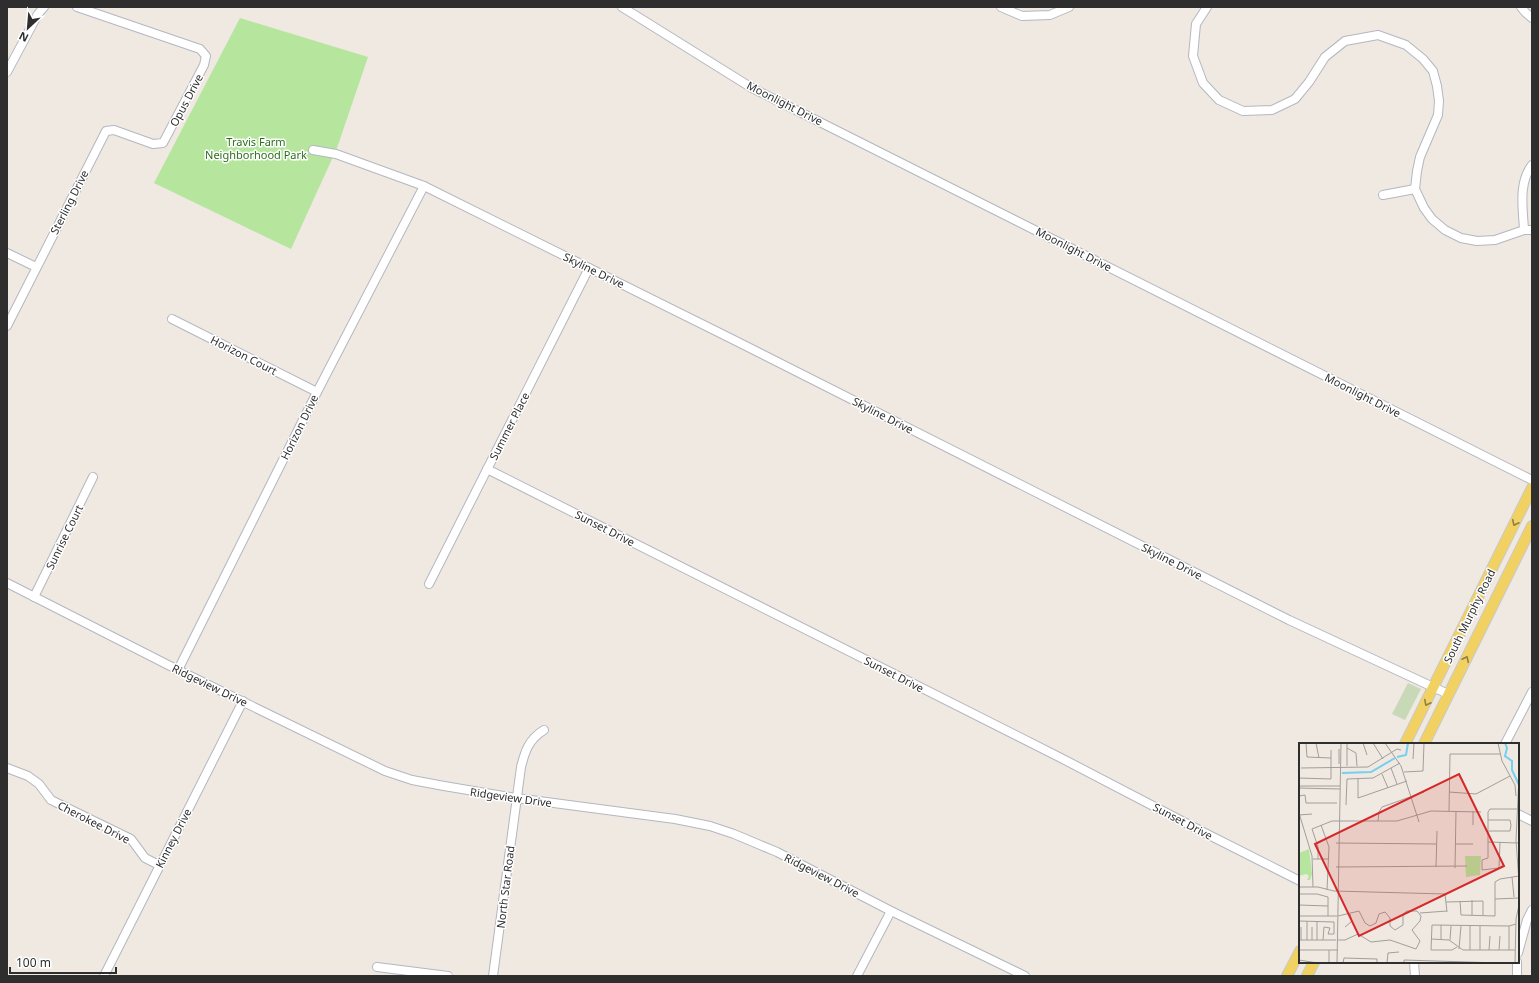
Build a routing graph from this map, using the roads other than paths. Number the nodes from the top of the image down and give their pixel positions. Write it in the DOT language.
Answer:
graph roads {
  1 [pos="44,7"];
  2 [pos="77,7"];
  3 [pos="622,7"];
  4 [pos="1001,7"];
  5 [pos="1069,7"];
  6 [pos="1208,7"];
  7 [pos="1521,7"];
  8 [pos="1532,18"];
  9 [pos="7,72"];
  10 [pos="163,143"];
  11 [pos="313,150"];
  12 [pos="1532,165"];
  13 [pos="424,186"];
  14 [pos="1415,189"];
  15 [pos="1382,195"];
  16 [pos="1528,230"];
  17 [pos="7,253"];
  18 [pos="36,268"];
  19 [pos="589,268"];
  20 [pos="172,319"];
  21 [pos="7,326"];
  22 [pos="317,392"];
  23 [pos="487,469"];
  24 [pos="93,477"];
  25 [pos="1532,480"];
  26 [pos="1532,488"];
  27 [pos="1532,526"];
  28 [pos="7,583"];
  29 [pos="429,584"];
  30 [pos="34,597"];
  31 [pos="178,670"];
  32 [pos="1434,687"];
  33 [pos="1532,692"];
  34 [pos="1448,694"];
  35 [pos="243,701"];
  36 [pos="1529,706"];
  37 [pos="544,730"];
  38 [pos="1406,743"];
  39 [pos="1424,743"];
  40 [pos="1506,743"];
  41 [pos="7,768"];
  42 [pos="516,798"];
  43 [pos="1519,814"];
  44 [pos="1532,821"];
  45 [pos="159,865"];
  46 [pos="1299,880"];
  47 [pos="1532,910"];
  48 [pos="891,911"];
  49 [pos="1519,949"];
  50 [pos="1299,952"];
  51 [pos="1314,963"];
  52 [pos="1414,963"];
  53 [pos="1517,963"];
  54 [pos="376,967"];
  55 [pos="104,976"];
  56 [pos="448,976"];
  57 [pos="493,976"];
  58 [pos="857,976"];
  59 [pos="1025,976"];
  60 [pos="1287,976"];
  61 [pos="1307,976"];
  62 [pos="1415,976"];
  63 [pos="1517,976"];
  1 -- 9 [label="street"];
  2 -- 10 [label="street, Opus Drive"];
  3 -- 25 [label="street, Moonlight Drive"];
  4 -- 5 [label="street"];
  6 -- 14 [label="street"];
  7 -- 8 [label="street"];
  10 -- 18 [label="street, Sterling Drive"];
  11 -- 13 [label="street, Skyline Drive"];
  12 -- 16 [label="street"];
  13 -- 19 [label="street, Skyline Drive"];
  13 -- 22 [label="street, Horizon Drive"];
  14 -- 15 [label="street"];
  14 -- 16 [label="street"];
  17 -- 18 [label="street"];
  18 -- 21 [label="street, Sterling Drive"];
  19 -- 23 [label="street, Summer Place"];
  19 -- 32 [label="street, Skyline Drive"];
  20 -- 22 [label="street, Horizon Court"];
  22 -- 31 [label="street, Horizon Drive"];
  23 -- 29 [label="street, Summer Place"];
  23 -- 46 [label="street, Sunset Drive"];
  24 -- 30 [label="street, Sunrise Court"];
  26 -- 32 [label="main road, South Murphy Road, one-way"];
  34 -- 27 [label="main road, South Murphy Road, one-way"];
  28 -- 30 [label="street, Ridgeview Drive"];
  30 -- 31 [label="street, Ridgeview Drive"];
  31 -- 35 [label="street, Ridgeview Drive"];
  32 -- 34 [label="street, Skyline Drive"];
  32 -- 38 [label="main road, South Murphy Road, one-way"];
  33 -- 36 [label="street"];
  34 -- 39 [label="main road, South Murphy Road"];
  35 -- 42 [label="street, Ridgeview Drive"];
  35 -- 45 [label="street, Kinney Drive"];
  36 -- 40 [label="street"];
  37 -- 42 [label="street, North Star Road"];
  41 -- 45 [label="street, Cherokee Drive"];
  42 -- 48 [label="street, Ridgeview Drive"];
  42 -- 57 [label="street, North Star Road"];
  43 -- 44 [label="street"];
  45 -- 55 [label="street, Kinney Drive"];
  47 -- 49 [label="street"];
  48 -- 58 [label="street"];
  48 -- 59 [label="street, Ridgeview Drive"];
  50 -- 60 [label="main road"];
  51 -- 61 [label="main road"];
  52 -- 62 [label="street"];
  53 -- 63 [label="street"];
  54 -- 56 [label="street"];
}
